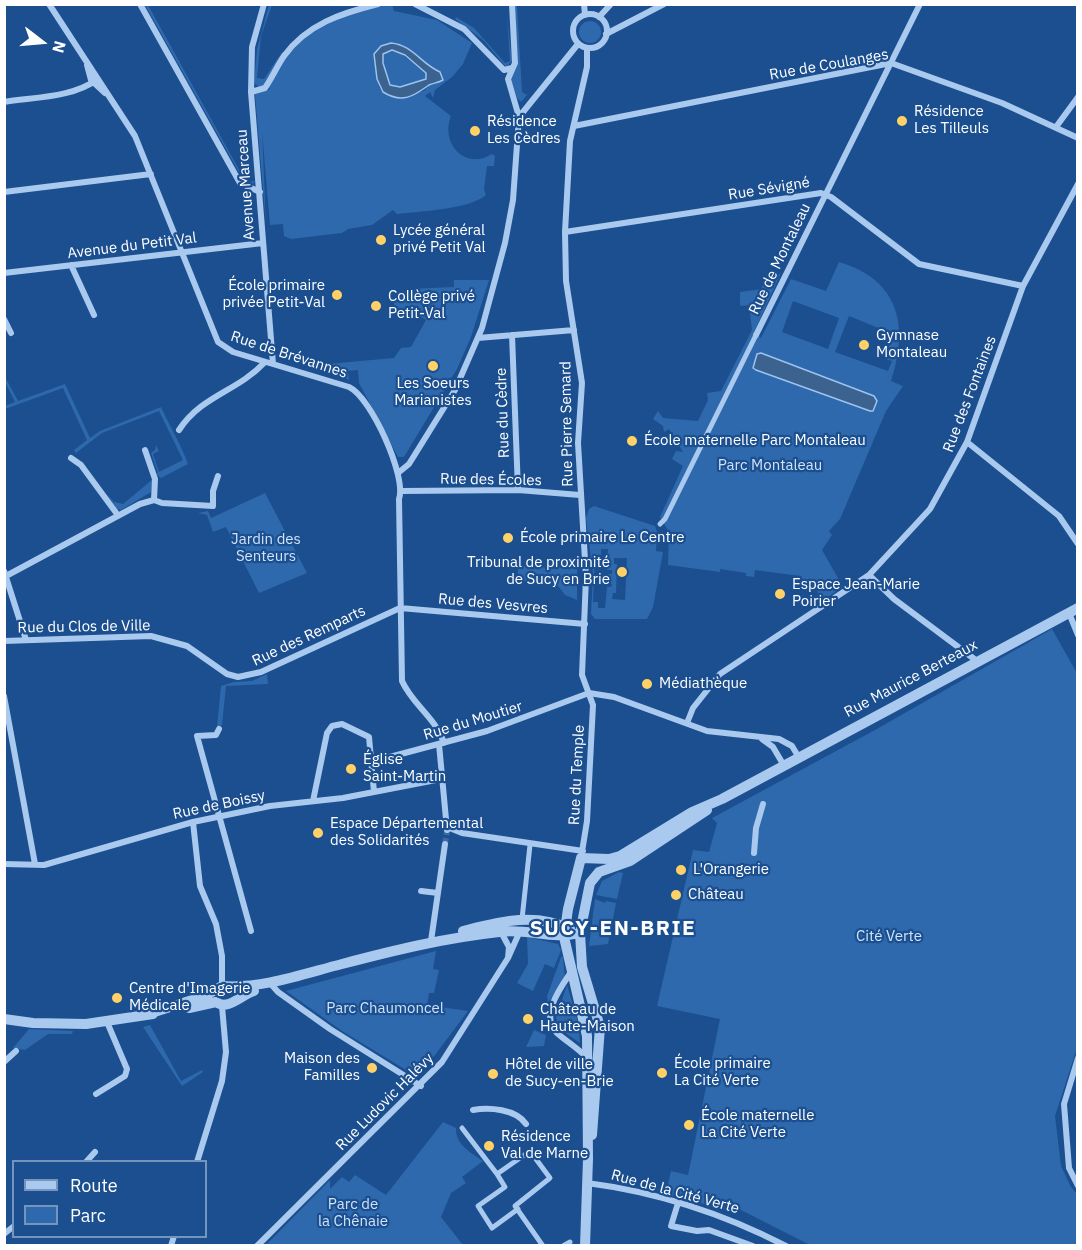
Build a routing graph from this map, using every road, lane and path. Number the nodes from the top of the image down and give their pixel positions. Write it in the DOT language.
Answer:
graph roads {
  1 [pos="49,4"];
  2 [pos="140,4"];
  3 [pos="264,4"];
  4 [pos="378,4"];
  5 [pos="415,4"];
  6 [pos="512,4"];
  7 [pos="584,4"];
  8 [pos="611,4"];
  9 [pos="664,4"];
  10 [pos="920,4"];
  11 [pos="585,15"];
  12 [pos="599,18"];
  13 [pos="606,34"];
  14 [pos="578,44"];
  15 [pos="587,48"];
  16 [pos="891,63"];
  17 [pos="512,68"];
  18 [pos="96,81"];
  19 [pos="251,92"];
  20 [pos="1077,97"];
  21 [pos="4,102"];
  22 [pos="519,117"];
  23 [pos="574,126"];
  24 [pos="1056,127"];
  25 [pos="1077,138"];
  26 [pos="151,174"];
  27 [pos="1077,184"];
  28 [pos="4,192"];
  29 [pos="260,192"];
  30 [pos="826,195"];
  31 [pos="566,232"];
  32 [pos="263,243"];
  33 [pos="182,253"];
  34 [pos="71,265"];
  35 [pos="4,273"];
  36 [pos="1023,286"];
  37 [pos="94,315"];
  38 [pos="4,319"];
  39 [pos="574,330"];
  40 [pos="11,333"];
  41 [pos="513,335"];
  42 [pos="756,335"];
  43 [pos="478,338"];
  44 [pos="265,362"];
  45 [pos="273,364"];
  46 [pos="179,430"];
  47 [pos="967,442"];
  48 [pos="145,450"];
  49 [pos="71,458"];
  50 [pos="398,473"];
  51 [pos="218,476"];
  52 [pos="518,490"];
  53 [pos="402,491"];
  54 [pos="580,495"];
  55 [pos="154,500"];
  56 [pos="117,514"];
  57 [pos="660,524"];
  58 [pos="1077,544"];
  59 [pos="5,573"];
  60 [pos="869,575"];
  61 [pos="399,608"];
  62 [pos="1073,610"];
  63 [pos="585,624"];
  64 [pos="1077,635"];
  65 [pos="26,640"];
  66 [pos="4,641"];
  67 [pos="977,661"];
  68 [pos="227,674"];
  69 [pos="589,693"];
  70 [pos="4,696"];
  71 [pos="687,723"];
  72 [pos="219,729"];
  73 [pos="762,739"];
  74 [pos="441,744"];
  75 [pos="798,756"];
  76 [pos="371,762"];
  77 [pos="783,764"];
  78 [pos="441,779"];
  79 [pos="374,792"];
  80 [pos="722,799"];
  81 [pos="313,801"];
  82 [pos="763,804"];
  83 [pos="218,816"];
  84 [pos="193,822"];
  85 [pos="445,844"];
  86 [pos="530,845"];
  87 [pos="754,853"];
  88 [pos="582,855"];
  89 [pos="4,864"];
  90 [pos="35,864"];
  91 [pos="422,891"];
  92 [pos="438,893"];
  93 [pos="522,919"];
  94 [pos="251,931"];
  95 [pos="501,931"];
  96 [pos="520,931"];
  97 [pos="564,932"];
  98 [pos="580,933"];
  99 [pos="434,940"];
  100 [pos="508,958"];
  101 [pos="571,972"];
  102 [pos="270,983"];
  103 [pos="221,995"];
  104 [pos="4,1019"];
  105 [pos="107,1022"];
  106 [pos="16,1051"];
  107 [pos="587,1058"];
  108 [pos="1077,1058"];
  109 [pos="4,1062"];
  110 [pos="421,1086"];
  111 [pos="96,1094"];
  112 [pos="472,1110"];
  113 [pos="526,1124"];
  114 [pos="462,1128"];
  115 [pos="95,1152"];
  116 [pos="588,1159"];
  117 [pos="87,1160"];
  118 [pos="197,1160"];
  119 [pos="497,1174"];
  120 [pos="587,1183"];
  121 [pos="1077,1186"];
  122 [pos="678,1203"];
  123 [pos="518,1209"];
  124 [pos="570,1242"];
  125 [pos="782,1244"];
  126 [pos="257,1245"];
  127 [pos="543,1245"];
  128 [pos="563,1245"];
  129 [pos="585,1245"];
  130 [pos="753,1245"];
  1 -- 18 [label="street, Rue de Brévannes"];
  2 -- 29 [label="street"];
  3 -- 19 [label="street, Avenue Marceau"];
  4 -- 19 [label="street"];
  5 -- 17 [label="street"];
  6 -- 17 [label="street"];
  7 -- 11 [label="street"];
  8 -- 12 [label="street"];
  9 -- 13 [label="street"];
  10 -- 16 [label="street, Rue de Montaleau"];
  11 -- 12 [label="street"];
  11 -- 14 [label="street"];
  12 -- 13 [label="street"];
  13 -- 15 [label="street"];
  14 -- 15 [label="street"];
  14 -- 22 [label="street"];
  15 -- 23 [label="street, Rue Pierre Semard"];
  16 -- 23 [label="street, Rue de Coulanges"];
  16 -- 24 [label="street, Rue de Coulanges"];
  16 -- 30 [label="street, Rue de Montaleau"];
  17 -- 22 [label="street"];
  18 -- 21 [label="street"];
  18 -- 26 [label="street, Rue de Brévannes"];
  19 -- 29 [label="street, Avenue Marceau"];
  20 -- 24 [label="street"];
  22 -- 43 [label="street"];
  23 -- 31 [label="street, Rue Pierre Semard"];
  24 -- 25 [label="street, Rue de Coulanges"];
  26 -- 28 [label="street"];
  26 -- 33 [label="street, Rue de Brévannes"];
  27 -- 36 [label="street, Rue des Fontaines"];
  29 -- 32 [label="street, Avenue Marceau"];
  30 -- 31 [label="street, Rue Sévigné"];
  30 -- 36 [label="street, Rue Sévigné"];
  30 -- 42 [label="street, Rue de Montaleau"];
  31 -- 39 [label="street, Rue Pierre Semard"];
  32 -- 33 [label="street, Avenue du Petit Val"];
  32 -- 45 [label="street, Avenue Marceau"];
  33 -- 34 [label="street, Avenue du Petit Val"];
  33 -- 44 [label="street, Rue de Brévannes"];
  34 -- 35 [label="street, Avenue du Petit Val"];
  34 -- 37 [label="street"];
  36 -- 47 [label="street, Rue des Fontaines"];
  38 -- 40 [label="street"];
  39 -- 41 [label="street"];
  39 -- 54 [label="street, Rue Pierre Semard"];
  41 -- 43 [label="street"];
  41 -- 52 [label="street, Rue du Cèdre"];
  42 -- 57 [label="street, Rue de Montaleau"];
  43 -- 50 [label="street"];
  44 -- 45 [label="street, Rue de Brévannes"];
  44 -- 46 [label="street"];
  45 -- 50 [label="street, Rue de Brévannes"];
  47 -- 58 [label="street"];
  47 -- 60 [label="street, Rue des Fontaines"];
  48 -- 55 [label="street"];
  49 -- 56 [label="street"];
  50 -- 53 [label="street, Rue de Brévannes"];
  51 -- 55 [label="street"];
  52 -- 53 [label="street, Rue des Écoles"];
  52 -- 54 [label="street, Rue des Écoles"];
  53 -- 61 [label="street, Rue de Brévannes"];
  54 -- 63 [label="street, Rue Pierre Semard"];
  55 -- 56 [label="street"];
  56 -- 59 [label="street"];
  59 -- 65 [label="street"];
  60 -- 67 [label="street"];
  60 -- 71 [label="street, Rue des Fontaines"];
  61 -- 63 [label="street, Rue des Vesvres"];
  61 -- 68 [label="street, Rue des Remparts"];
  61 -- 74 [label="street, Rue de Brévannes"];
  62 -- 64 [label="street"];
  62 -- 67 [label="street, Rue Maurice Berteaux"];
  63 -- 69 [label="street, Rue Pierre Semard"];
  65 -- 66 [label="street, Rue du Clos de Ville"];
  65 -- 68 [label="street, Rue du Clos de Ville"];
  67 -- 75 [label="street, Rue Maurice Berteaux"];
  69 -- 71 [label="street"];
  69 -- 74 [label="street, Rue du Moutier"];
  69 -- 88 [label="street, Rue du Temple"];
  70 -- 90 [label="street"];
  71 -- 73 [label="street"];
  72 -- 83 [label="street"];
  73 -- 75 [label="street"];
  73 -- 77 [label="street"];
  74 -- 76 [label="street, Rue du Moutier"];
  74 -- 78 [label="street"];
  75 -- 77 [label="street, Rue Maurice Berteaux"];
  76 -- 79 [label="street"];
  76 -- 81 [label="street"];
  77 -- 80 [label="street, Rue Maurice Berteaux"];
  78 -- 79 [label="street, Rue de Boissy"];
  78 -- 86 [label="street"];
  79 -- 81 [label="street, Rue de Boissy"];
  80 -- 88 [label="street"];
  80 -- 98 [label="street"];
  81 -- 83 [label="street, Rue de Boissy"];
  82 -- 87 [label="street"];
  83 -- 84 [label="street, Rue de Boissy"];
  83 -- 94 [label="street"];
  84 -- 90 [label="street, Rue de Boissy"];
  84 -- 103 [label="street"];
  85 -- 92 [label="street"];
  86 -- 88 [label="street"];
  86 -- 93 [label="street"];
  88 -- 97 [label="street"];
  89 -- 90 [label="street, Rue de Boissy"];
  91 -- 92 [label="street"];
  92 -- 99 [label="street"];
  93 -- 97 [label="street"];
  93 -- 99 [label="street"];
  95 -- 96 [label="street"];
  95 -- 99 [label="street"];
  95 -- 100 [label="street"];
  96 -- 97 [label="street"];
  96 -- 100 [label="street, Rue Ludovic Halévy"];
  97 -- 98 [label="street"];
  97 -- 101 [label="street"];
  98 -- 116 [label="street"];
  99 -- 102 [label="street"];
  100 -- 110 [label="street, Rue Ludovic Halévy"];
  101 -- 107 [label="street"];
  101 -- 107 [label="street"];
  102 -- 103 [label="street"];
  102 -- 103 [label="street"];
  102 -- 110 [label="street"];
  103 -- 105 [label="street"];
  103 -- 118 [label="street"];
  104 -- 105 [label="street"];
  105 -- 111 [label="street"];
  106 -- 109 [label="street"];
  107 -- 116 [label="street"];
  108 -- 121 [label="street"];
  110 -- 126 [label="street, Rue Ludovic Halévy"];
  112 -- 113 [label="street"];
  114 -- 119 [label="street"];
  115 -- 117 [label="street"];
  116 -- 120 [label="street"];
  119 -- 123 [label="street"];
  119 -- 123 [label="street"];
  120 -- 122 [label="street, Rue de la Cité Verte"];
  120 -- 129 [label="street"];
  122 -- 125 [label="street, Rue de la Cité Verte"];
  122 -- 130 [label="street"];
  123 -- 127 [label="street"];
  124 -- 128 [label="street"];
}
